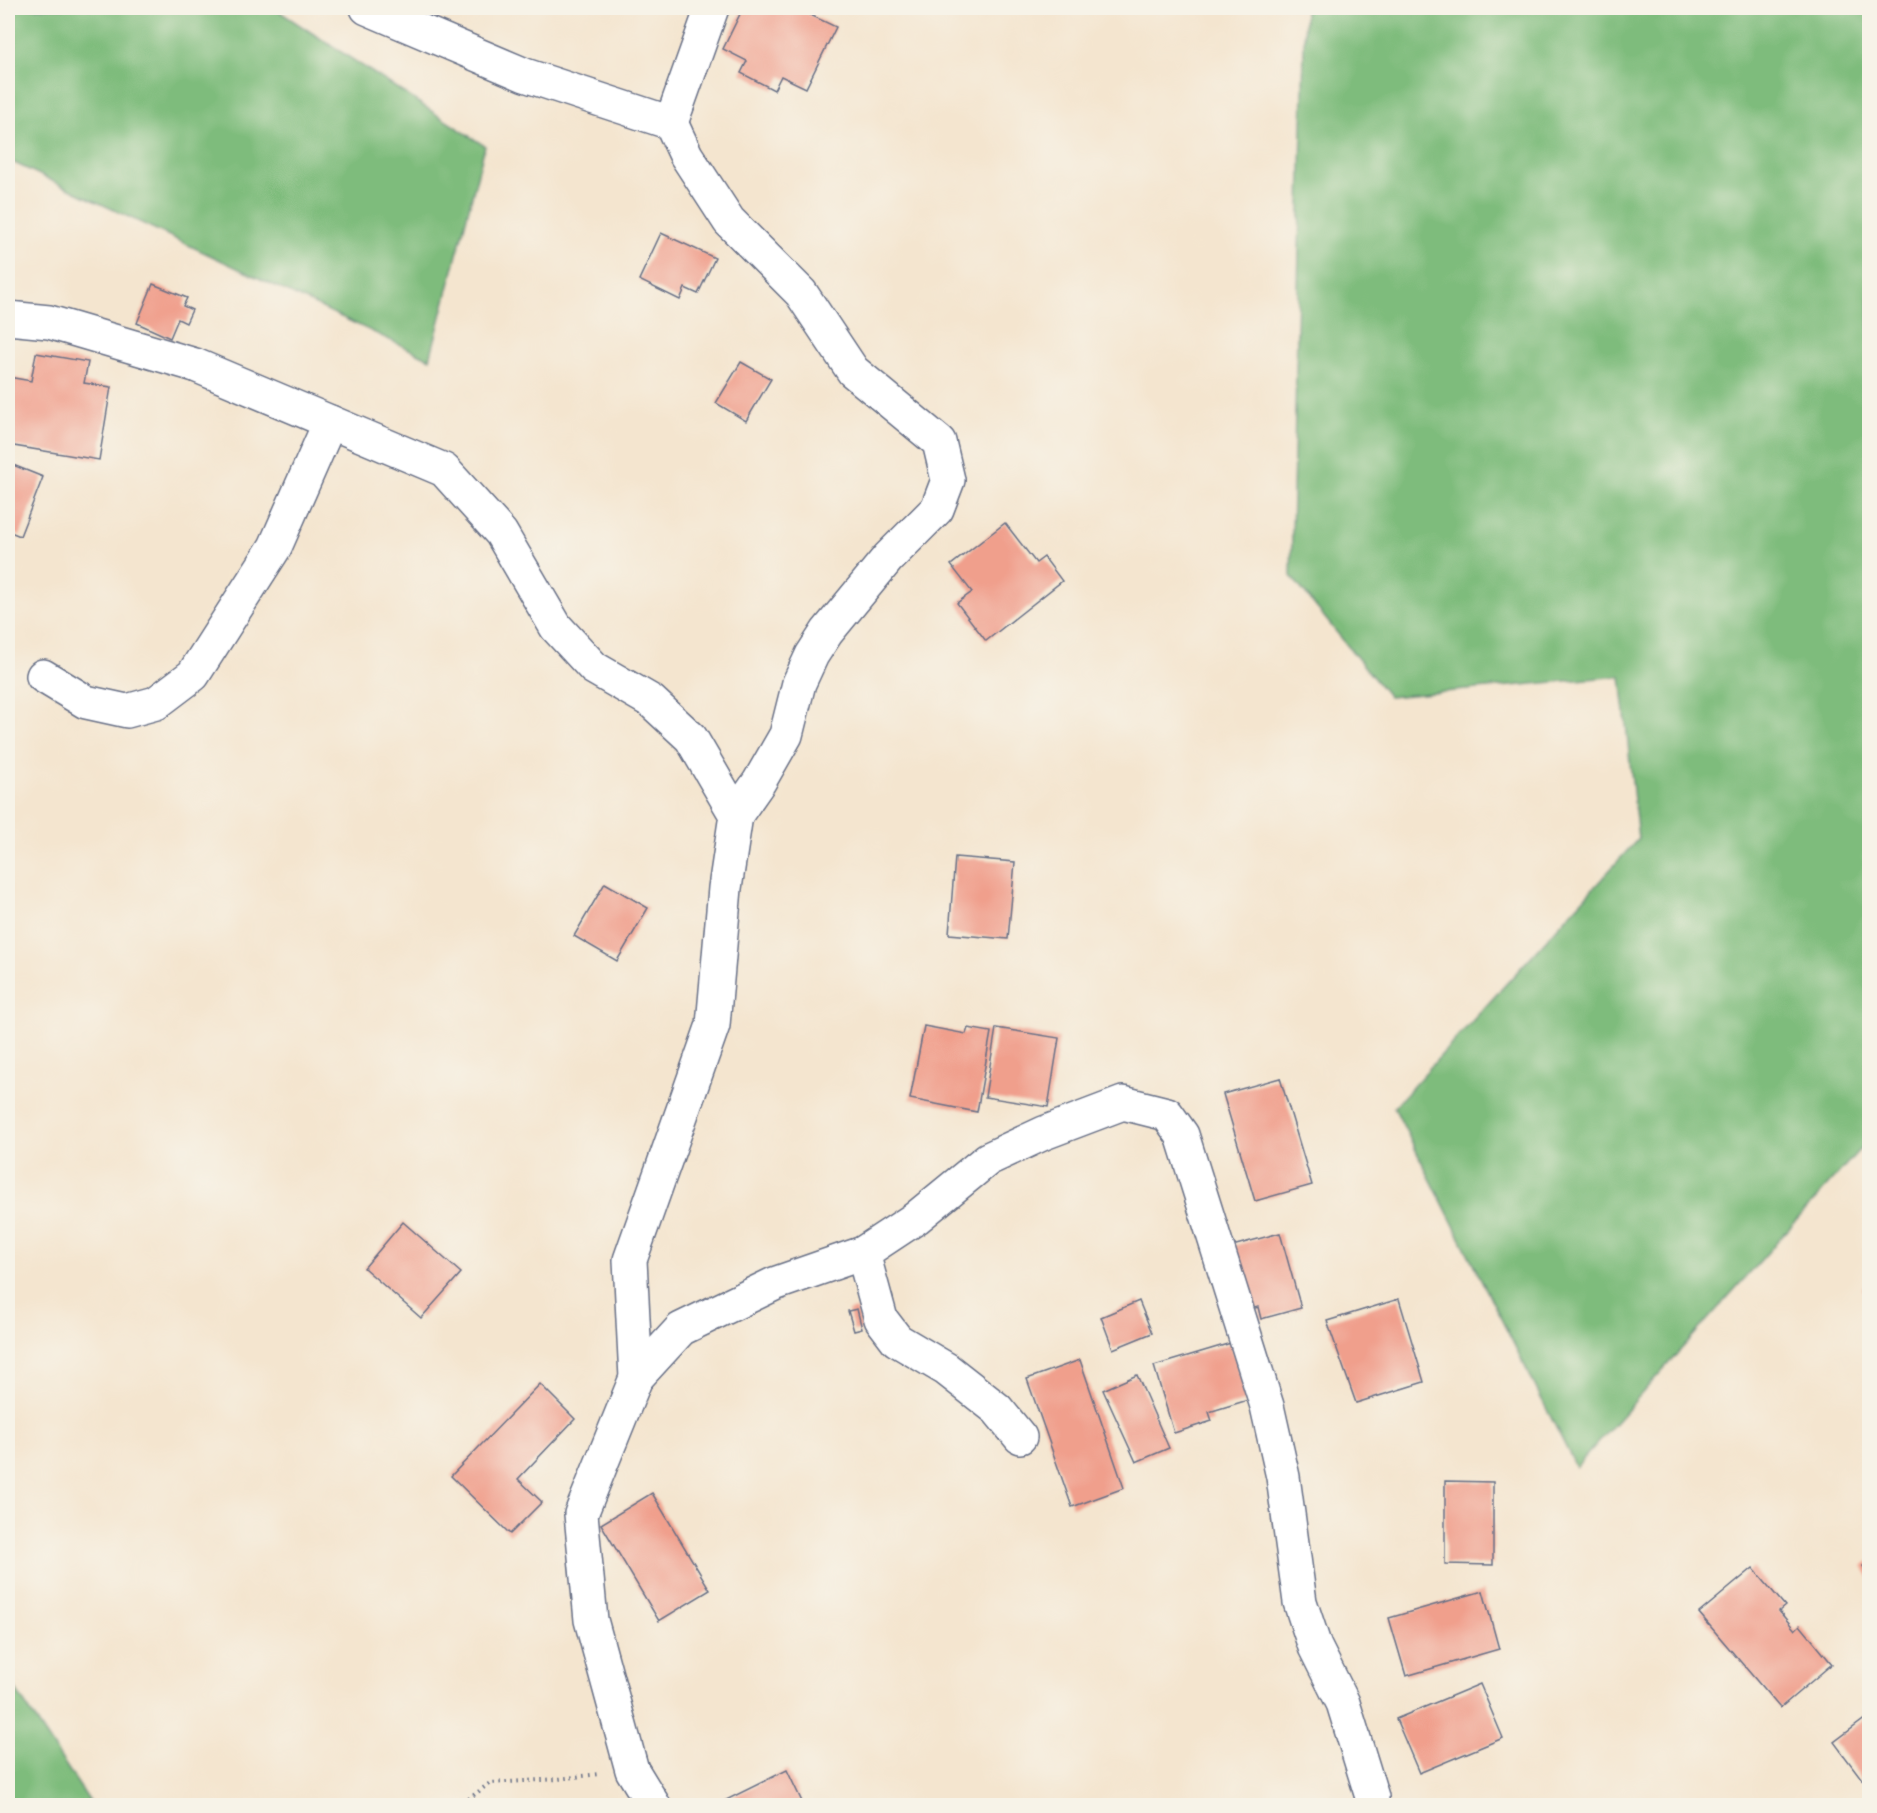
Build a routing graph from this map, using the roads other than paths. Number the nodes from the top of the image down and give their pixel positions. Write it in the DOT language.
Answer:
graph roads {
  1 [pos="367,8"];
  2 [pos="712,8"];
  3 [pos="671,123"];
  4 [pos="8,318"];
  5 [pos="330,422"];
  6 [pos="43,676"];
  7 [pos="736,815"];
  8 [pos="863,1253"];
  9 [pos="636,1378"];
  10 [pos="1020,1437"];
  11 [pos="654,1806"];
  12 [pos="1371,1806"];
  1 -- 3 [label="street"];
  2 -- 3 [label="street"];
  3 -- 7 [label="street"];
  4 -- 5 [label="street"];
  5 -- 6 [label="street"];
  5 -- 7 [label="street"];
  7 -- 9 [label="street"];
  8 -- 9 [label="street"];
  8 -- 10 [label="street"];
  8 -- 12 [label="street"];
  9 -- 11 [label="street"];
}
